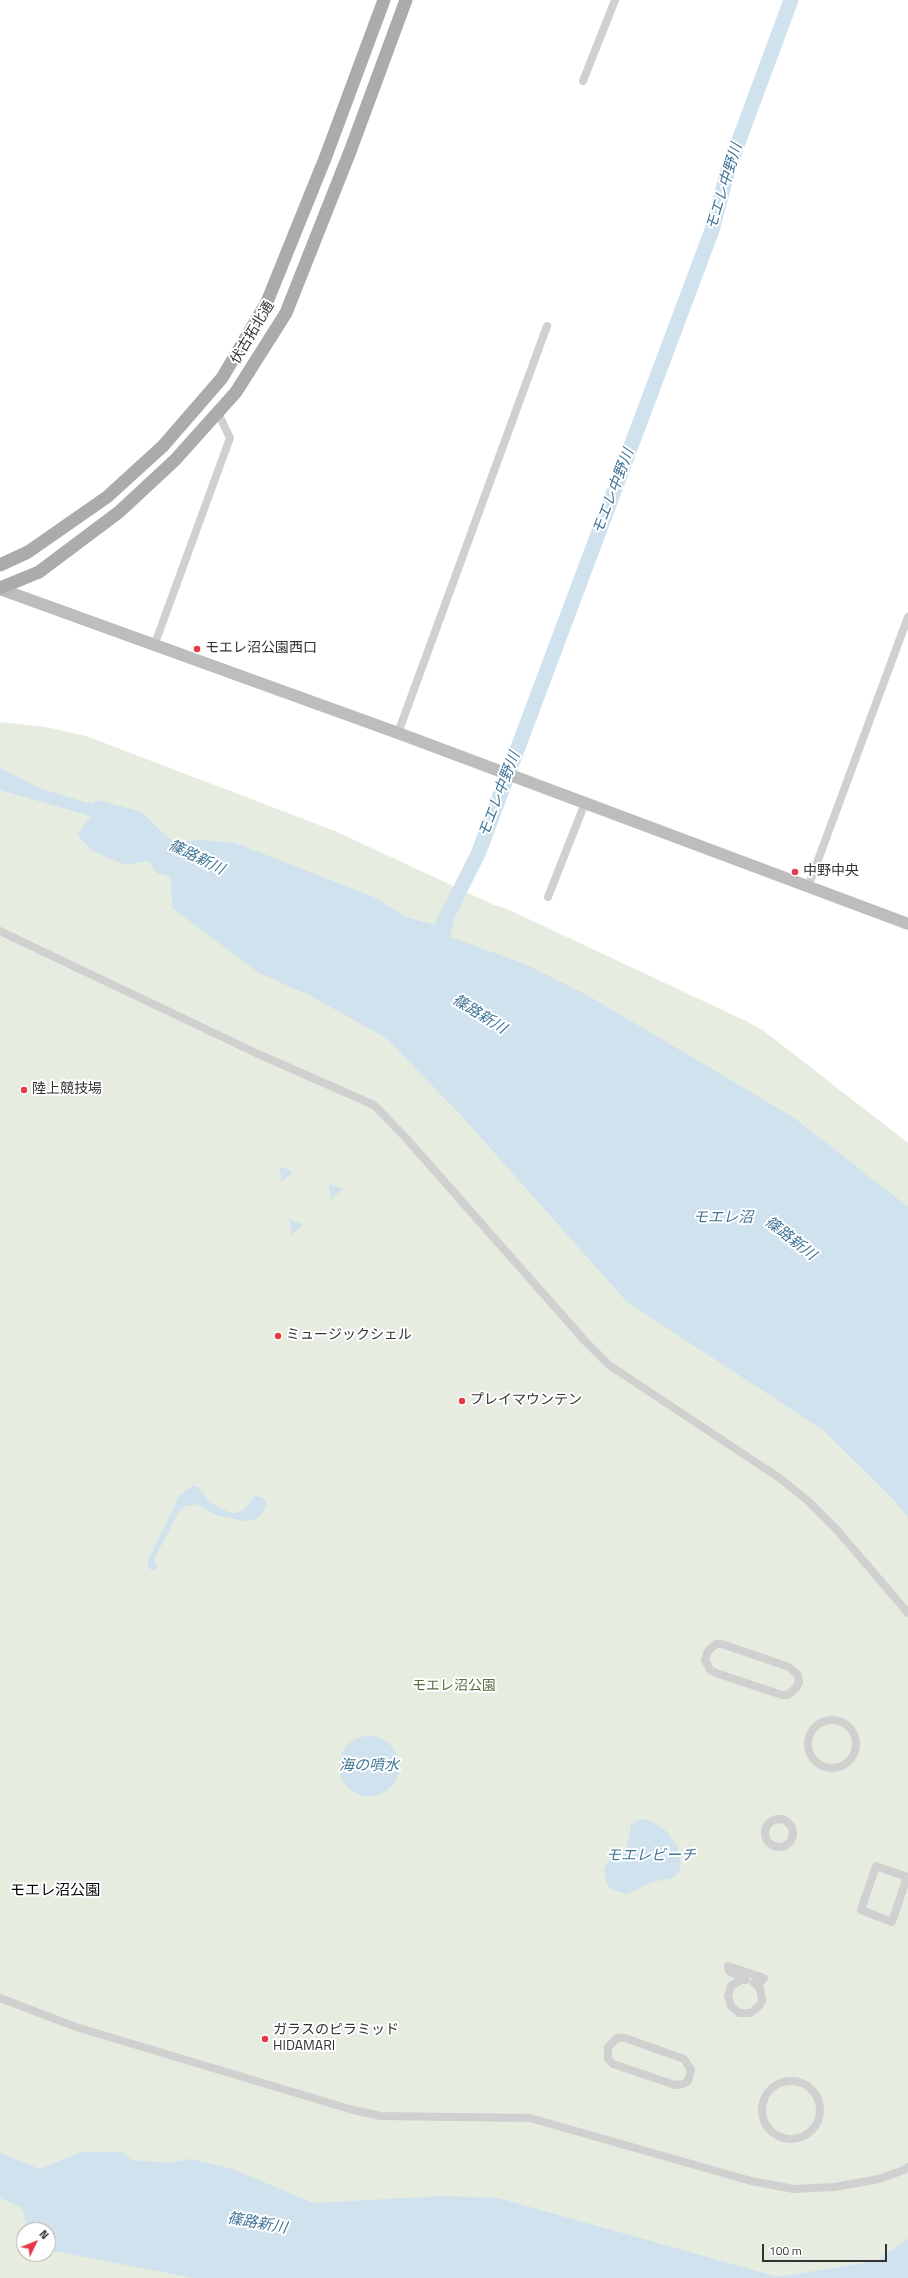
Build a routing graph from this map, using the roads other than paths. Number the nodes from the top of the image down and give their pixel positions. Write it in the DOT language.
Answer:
graph roads {
  1 [pos="384,0"];
  2 [pos="406,0"];
  3 [pos="615,0"];
  4 [pos="583,80"];
  5 [pos="547,326"];
  6 [pos="218,413"];
  7 [pos="0,565"];
  8 [pos="0,589"];
  9 [pos="908,617"];
  10 [pos="154,646"];
  11 [pos="398,733"];
  12 [pos="585,803"];
  13 [pos="808,887"];
  14 [pos="548,897"];
  15 [pos="908,924"];
  16 [pos="0,931"];
  17 [pos="908,1612"];
  18 [pos="716,1673"];
  19 [pos="822,1766"];
  20 [pos="861,1910"];
  21 [pos="749,1973"];
  22 [pos="0,1998"];
  23 [pos="684,2059"];
  24 [pos="796,2081"];
  25 [pos="908,2167"];
  1 -- 7 [label="main road, 伏古拓北通"];
  2 -- 6 [label="main road, 伏古拓北通"];
  3 -- 4 [label="street"];
  5 -- 11 [label="street"];
  6 -- 8 [label="main road, 伏古拓北通"];
  6 -- 10 [label="street"];
  8 -- 10 [label="street"];
  9 -- 13 [label="street"];
  10 -- 11 [label="street"];
  11 -- 12 [label="street"];
  12 -- 13 [label="street"];
  12 -- 14 [label="street"];
  13 -- 15 [label="street"];
  16 -- 17 [label="street"];
  18 -- 18 [label="street"];
  19 -- 19 [label="street"];
  20 -- 20 [label="street"];
  21 -- 21 [label="street"];
  22 -- 25 [label="street"];
  23 -- 23 [label="street"];
  24 -- 24 [label="street"];
}
